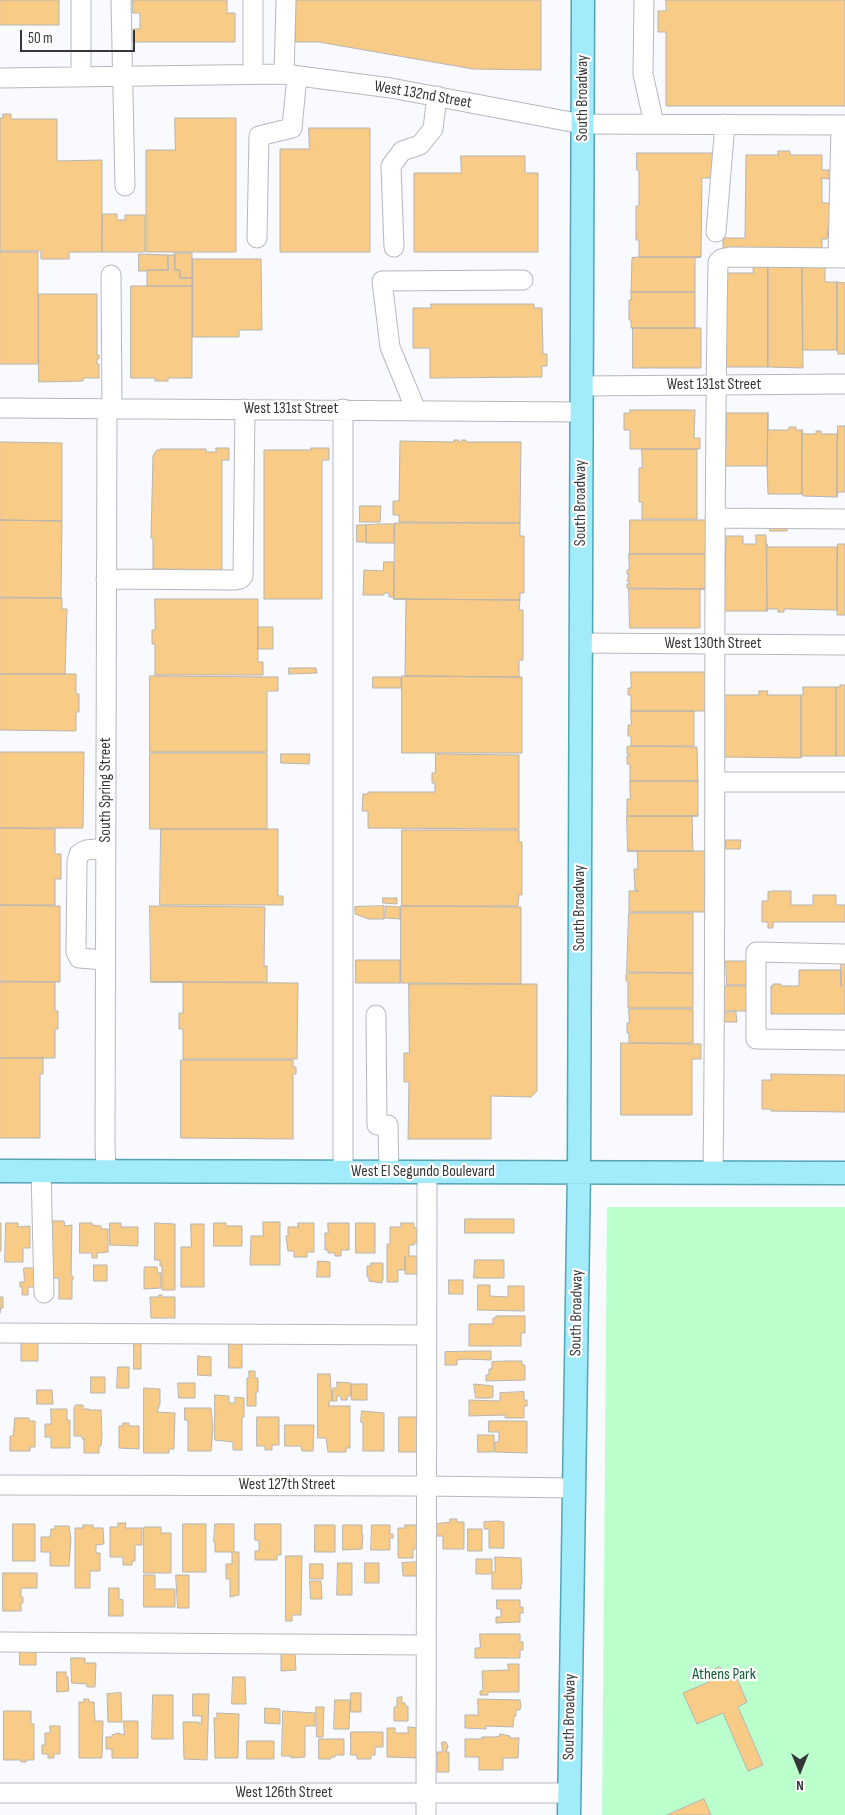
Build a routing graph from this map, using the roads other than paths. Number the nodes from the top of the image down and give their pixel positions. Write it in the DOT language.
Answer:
graph roads {
  1 [pos="81,0"];
  2 [pos="121,0"];
  3 [pos="253,0"];
  4 [pos="286,0"];
  5 [pos="583,0"];
  6 [pos="644,0"];
  7 [pos="253,74"];
  8 [pos="291,75"];
  9 [pos="122,76"];
  10 [pos="81,77"];
  11 [pos="0,78"];
  12 [pos="437,96"];
  13 [pos="582,124"];
  14 [pos="654,124"];
  15 [pos="725,124"];
  16 [pos="843,125"];
  17 [pos="125,186"];
  18 [pos="716,232"];
  19 [pos="257,238"];
  20 [pos="394,247"];
  21 [pos="841,258"];
  22 [pos="111,275"];
  23 [pos="523,280"];
  24 [pos="845,384"];
  25 [pos="716,385"];
  26 [pos="582,386"];
  27 [pos="0,408"];
  28 [pos="109,408"];
  29 [pos="244,409"];
  30 [pos="343,409"];
  31 [pos="416,410"];
  32 [pos="581,412"];
  33 [pos="716,518"];
  34 [pos="845,519"];
  35 [pos="106,580"];
  36 [pos="581,644"];
  37 [pos="715,644"];
  38 [pos="845,645"];
  39 [pos="715,782"];
  40 [pos="845,782"];
  41 [pos="106,848"];
  42 [pos="77,883"];
  43 [pos="106,883"];
  44 [pos="77,927"];
  45 [pos="105,928"];
  46 [pos="845,954"];
  47 [pos="105,960"];
  48 [pos="376,1015"];
  49 [pos="845,1040"];
  50 [pos="0,1171"];
  51 [pos="41,1172"];
  52 [pos="106,1172"];
  53 [pos="343,1172"];
  54 [pos="389,1172"];
  55 [pos="427,1172"];
  56 [pos="579,1172"];
  57 [pos="713,1173"];
  58 [pos="845,1173"];
  59 [pos="44,1293"];
  60 [pos="0,1333"];
  61 [pos="426,1335"];
  62 [pos="0,1484"];
  63 [pos="427,1486"];
  64 [pos="573,1488"];
  65 [pos="0,1642"];
  66 [pos="426,1645"];
  67 [pos="0,1793"];
  68 [pos="426,1793"];
  69 [pos="569,1804"];
  70 [pos="426,1815"];
  1 -- 10 [label="street"];
  2 -- 9 [label="street"];
  3 -- 7 [label="street"];
  4 -- 8 [label="street"];
  5 -- 13 [label="main road, South Broadway"];
  6 -- 14 [label="street"];
  7 -- 8 [label="street, West 132nd Street"];
  7 -- 9 [label="street, West 132nd Street"];
  8 -- 12 [label="street, West 132nd Street"];
  8 -- 19 [label="street"];
  9 -- 10 [label="street, West 132nd Street"];
  9 -- 17 [label="street"];
  10 -- 11 [label="street, West 132nd Street"];
  12 -- 13 [label="street, West 132nd Street"];
  12 -- 20 [label="street"];
  13 -- 14 [label="street, West 132nd Street"];
  13 -- 26 [label="main road, South Broadway"];
  14 -- 15 [label="street, West 132nd Street"];
  15 -- 16 [label="street, West 132nd Street"];
  15 -- 18 [label="street"];
  16 -- 21 [label="street"];
  21 -- 25 [label="street"];
  22 -- 28 [label="street, South Spring Street"];
  23 -- 31 [label="street"];
  24 -- 25 [label="street, West 131st Street"];
  25 -- 26 [label="street, West 131st Street"];
  25 -- 33 [label="street"];
  26 -- 32 [label="main road, South Broadway"];
  27 -- 28 [label="street, West 131st Street"];
  28 -- 29 [label="street, West 131st Street"];
  28 -- 35 [label="street, South Spring Street"];
  29 -- 30 [label="street, West 131st Street"];
  29 -- 35 [label="street"];
  30 -- 31 [label="street, West 131st Street"];
  30 -- 53 [label="street"];
  31 -- 32 [label="street, West 131st Street"];
  32 -- 36 [label="main road, South Broadway"];
  33 -- 34 [label="street"];
  33 -- 37 [label="street"];
  35 -- 41 [label="street, South Spring Street"];
  36 -- 37 [label="street, West 130th Street"];
  36 -- 56 [label="main road, South Broadway"];
  37 -- 38 [label="street, West 130th Street"];
  37 -- 39 [label="street"];
  39 -- 40 [label="street"];
  39 -- 57 [label="street"];
  41 -- 42 [label="street"];
  41 -- 43 [label="street, South Spring Street"];
  42 -- 43 [label="street"];
  42 -- 44 [label="street"];
  43 -- 45 [label="street, South Spring Street"];
  44 -- 45 [label="street"];
  44 -- 47 [label="street"];
  45 -- 47 [label="street, South Spring Street"];
  46 -- 49 [label="street"];
  47 -- 52 [label="street, South Spring Street"];
  48 -- 54 [label="street"];
  50 -- 51 [label="main road, West El Segundo Boulevard"];
  51 -- 52 [label="main road, West El Segundo Boulevard"];
  51 -- 59 [label="street"];
  52 -- 53 [label="main road, West El Segundo Boulevard"];
  53 -- 54 [label="main road, West El Segundo Boulevard"];
  54 -- 55 [label="main road, West El Segundo Boulevard"];
  55 -- 56 [label="main road, West El Segundo Boulevard"];
  55 -- 61 [label="street"];
  56 -- 57 [label="main road, West El Segundo Boulevard"];
  56 -- 64 [label="main road, South Broadway"];
  57 -- 58 [label="main road, West El Segundo Boulevard"];
  60 -- 61 [label="street"];
  61 -- 63 [label="street"];
  62 -- 63 [label="street, West 127th Street"];
  63 -- 64 [label="street, West 127th Street"];
  63 -- 66 [label="street"];
  64 -- 69 [label="main road, South Broadway"];
  65 -- 66 [label="street"];
  66 -- 68 [label="street"];
  67 -- 68 [label="street, West 126th Street"];
  68 -- 69 [label="street, West 126th Street"];
  68 -- 70 [label="street"];
}
